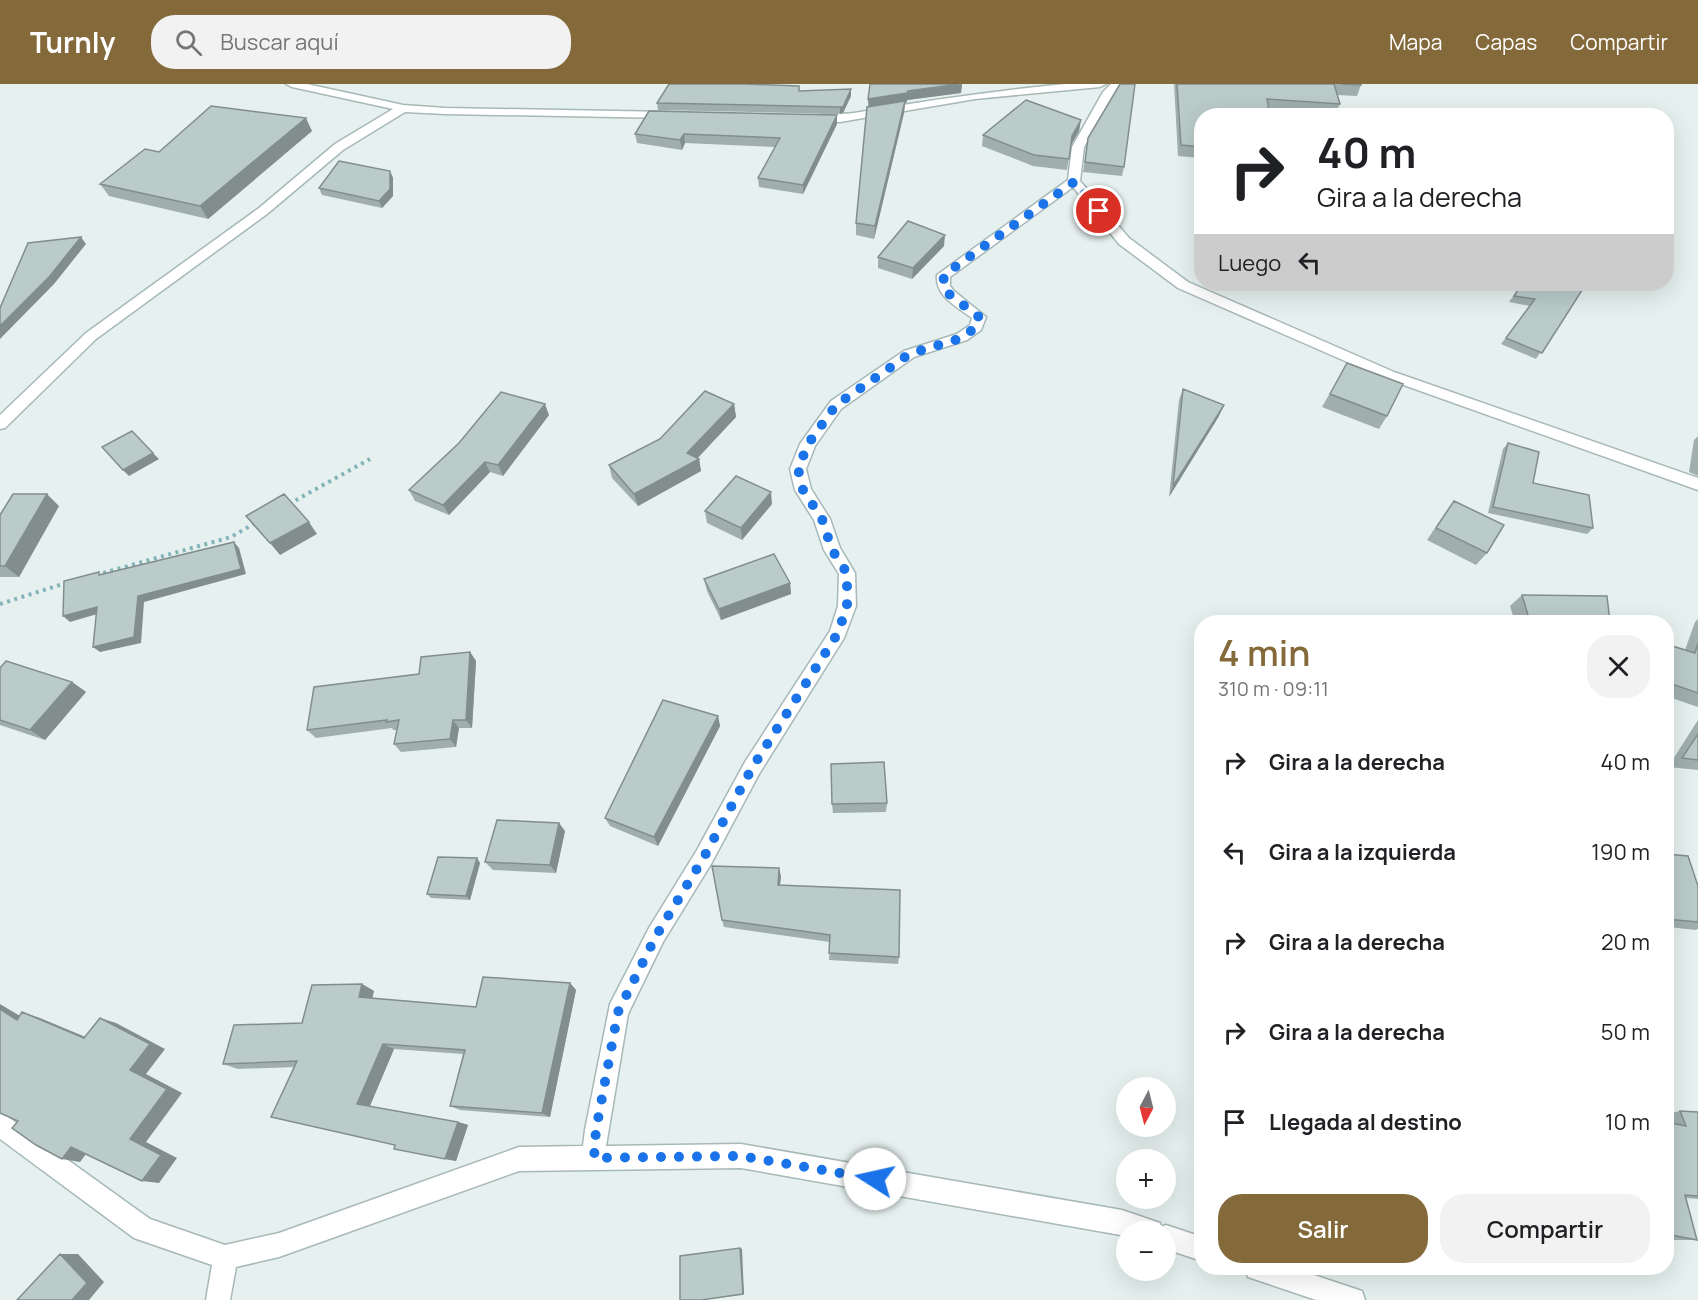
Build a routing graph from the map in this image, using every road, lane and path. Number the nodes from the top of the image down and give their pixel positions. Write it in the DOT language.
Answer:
graph roads {
  1 [pos="292,84"];
  2 [pos="1100,84"];
  3 [pos="1118,84"];
  4 [pos="403,108"];
  5 [pos="681,116"];
  6 [pos="807,118"];
  7 [pos="1074,182"];
  8 [pos="1194,290"];
  9 [pos="1197,291"];
  10 [pos="0,424"];
  11 [pos="370,459"];
  12 [pos="1698,484"];
  13 [pos="280,509"];
  14 [pos="260,520"];
  15 [pos="86,577"];
  16 [pos="75,580"];
  17 [pos="0,604"];
  18 [pos="0,1125"];
  19 [pos="594,1158"];
  20 [pos="1116,1221"];
  21 [pos="1176,1240"];
  22 [pos="1194,1246"];
  23 [pos="225,1257"];
  24 [pos="1278,1275"];
  25 [pos="218,1300"];
  26 [pos="1353,1300"];
  1 -- 4 [label="street"];
  2 -- 6 [label="street"];
  3 -- 7 [label="street"];
  4 -- 5 [label="street"];
  4 -- 10 [label="street"];
  7 -- 8 [label="street"];
  7 -- 19 [label="street"];
  9 -- 12 [label="street"];
  11 -- 13 [label="path"];
  14 -- 15 [label="path"];
  16 -- 17 [label="path"];
  18 -- 23 [label="street"];
  19 -- 20 [label="street"];
  19 -- 23 [label="street"];
  21 -- 22 [label="street"];
  23 -- 25 [label="street"];
  24 -- 26 [label="street"];
}
